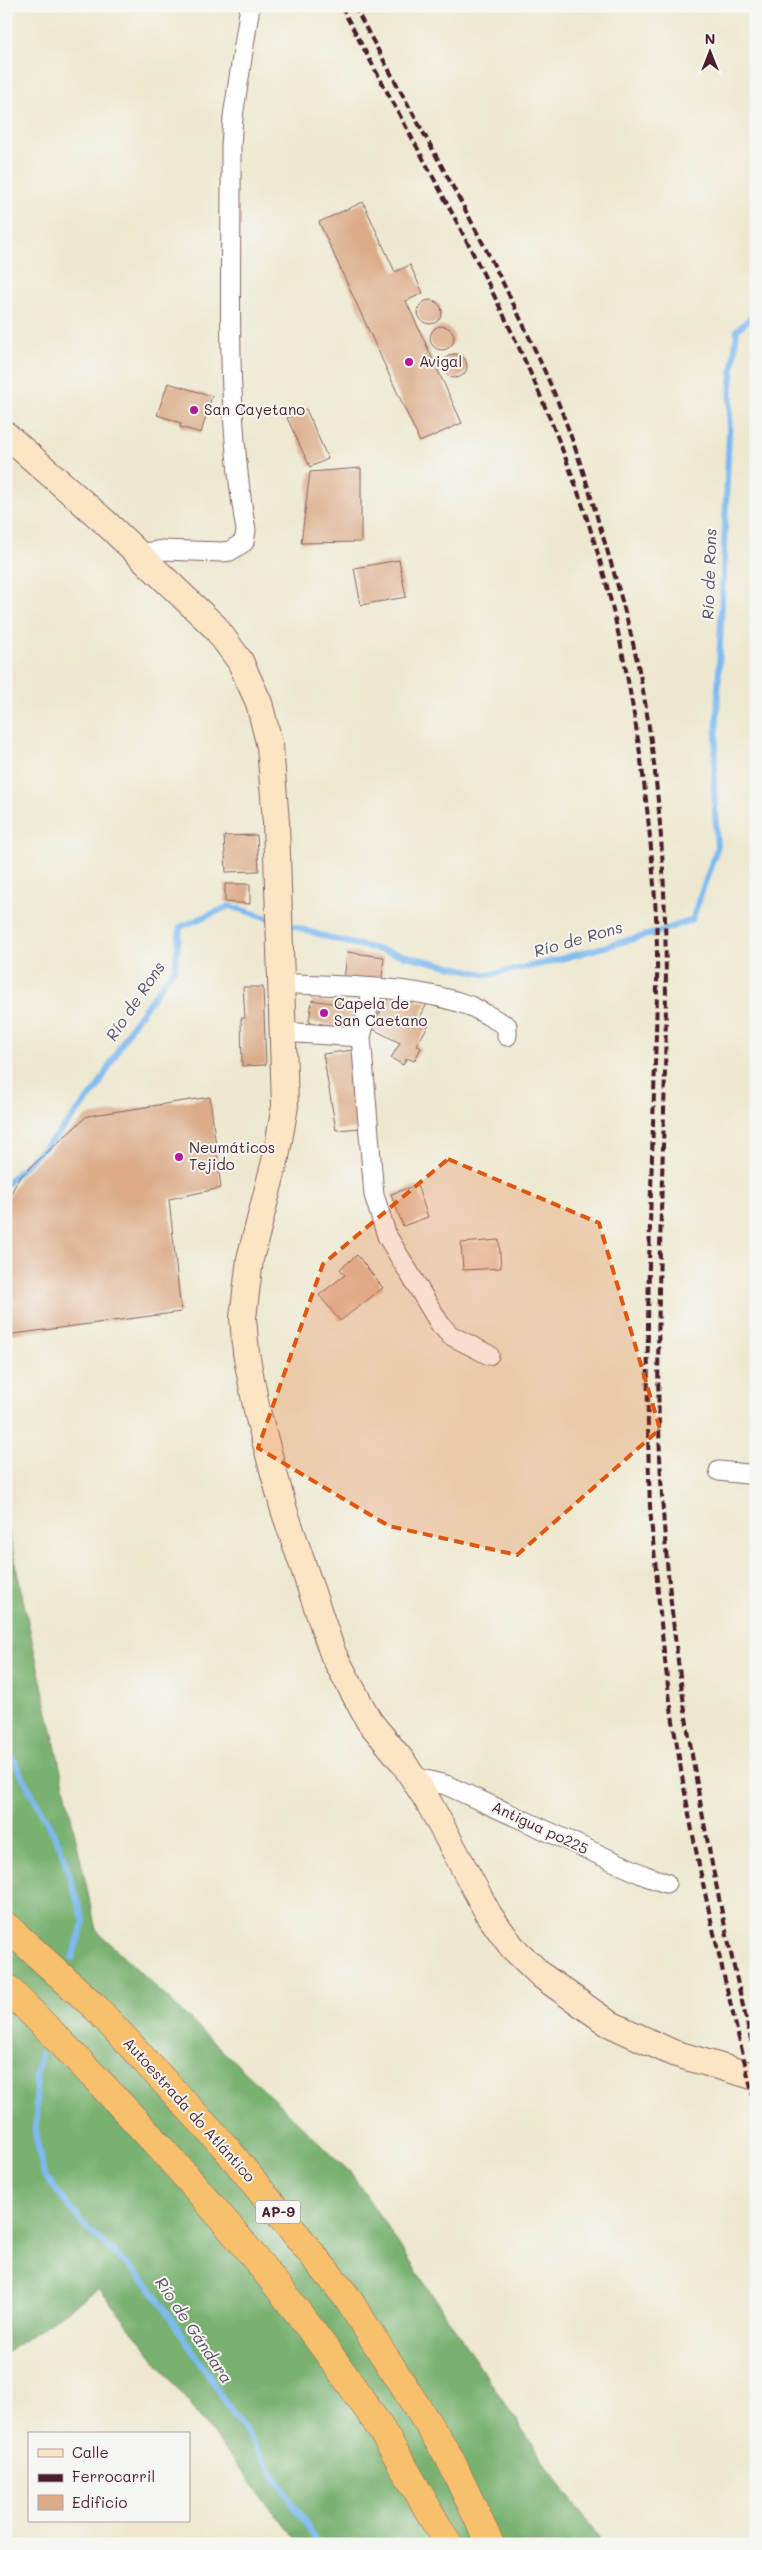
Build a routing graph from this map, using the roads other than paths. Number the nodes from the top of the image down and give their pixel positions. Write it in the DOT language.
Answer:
graph roads {
  1 [pos="250,6"];
  2 [pos="6,434"];
  3 [pos="138,554"];
  4 [pos="279,983"];
  5 [pos="373,989"];
  6 [pos="282,1032"];
  7 [pos="507,1036"];
  8 [pos="361,1037"];
  9 [pos="489,1355"];
  10 [pos="719,1471"];
  11 [pos="756,1475"];
  12 [pos="414,1777"];
  13 [pos="666,1883"];
  14 [pos="6,1926"];
  15 [pos="6,1987"];
  16 [pos="756,2077"];
  17 [pos="448,2544"];
  18 [pos="490,2544"];
  1 -- 3 [label="street"];
  2 -- 3 [label="main road"];
  3 -- 4 [label="main road"];
  4 -- 5 [label="street"];
  4 -- 6 [label="main road"];
  5 -- 7 [label="street"];
  5 -- 8 [label="street"];
  6 -- 8 [label="street"];
  6 -- 12 [label="main road"];
  8 -- 9 [label="street"];
  10 -- 11 [label="street"];
  12 -- 13 [label="street, Antigua po225"];
  12 -- 16 [label="main road"];
  14 -- 18 [label="highway, Autoestrada do Atlántico / AP-9"];
  15 -- 17 [label="highway"];
}
